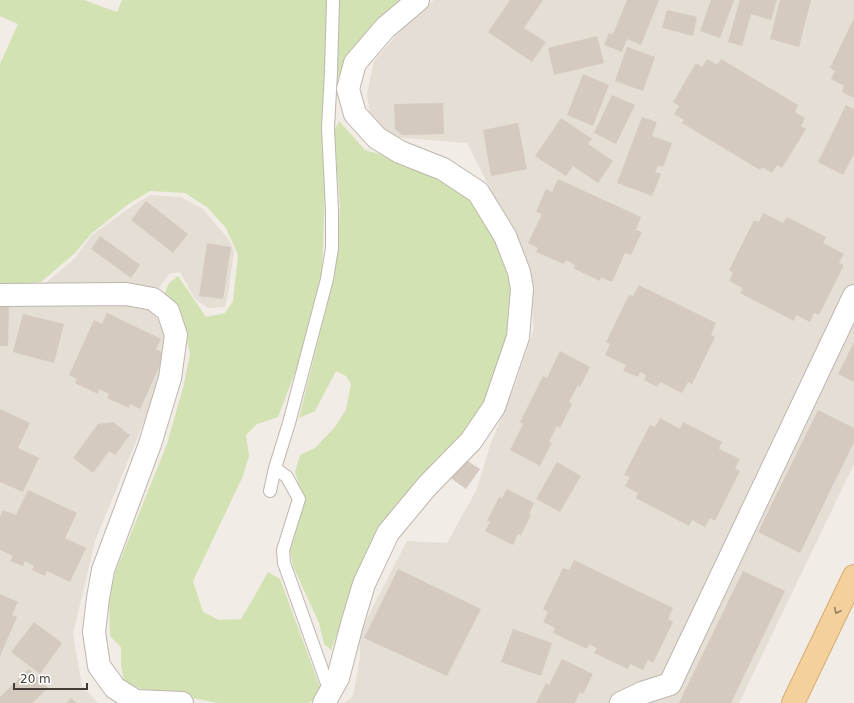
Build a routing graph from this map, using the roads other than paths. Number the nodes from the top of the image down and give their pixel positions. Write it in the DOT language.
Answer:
graph roads {
  1 [pos="333,0"];
  2 [pos="418,0"];
  3 [pos="352,101"];
  4 [pos="329,106"];
  5 [pos="0,295"];
  6 [pos="854,296"];
  7 [pos="275,468"];
  8 [pos="270,491"];
  9 [pos="854,576"];
  10 [pos="327,698"];
  11 [pos="182,703"];
  12 [pos="621,703"];
  13 [pos="793,703"];
  1 -- 4 [label="lane"];
  2 -- 3 [label="street"];
  3 -- 4 [label="lane"];
  3 -- 10 [label="street"];
  4 -- 7 [label="lane"];
  5 -- 11 [label="street"];
  6 -- 12 [label="street"];
  7 -- 8 [label="lane"];
  7 -- 10 [label="lane"];
  9 -- 13 [label="main road, one-way"];
}
